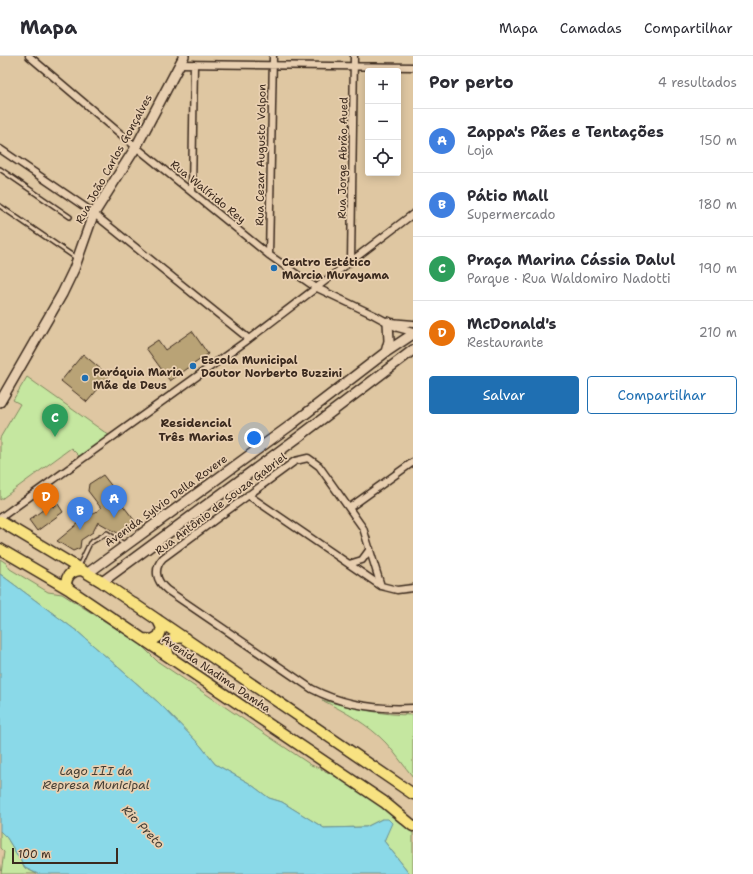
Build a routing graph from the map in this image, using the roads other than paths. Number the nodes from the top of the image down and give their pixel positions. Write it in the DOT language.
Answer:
graph roads {
  1 [pos="29,56"];
  2 [pos="273,56"];
  3 [pos="354,56"];
  4 [pos="182,60"];
  5 [pos="194,64"];
  6 [pos="273,65"];
  7 [pos="354,66"];
  8 [pos="413,67"];
  9 [pos="136,148"];
  10 [pos="0,149"];
  11 [pos="0,169"];
  12 [pos="192,192"];
  13 [pos="0,206"];
  14 [pos="413,214"];
  15 [pos="93,215"];
  16 [pos="70,217"];
  17 [pos="269,255"];
  18 [pos="78,259"];
  19 [pos="352,261"];
  20 [pos="315,287"];
  21 [pos="388,322"];
  22 [pos="413,324"];
  23 [pos="413,333"];
  24 [pos="249,339"];
  25 [pos="413,350"];
  26 [pos="386,352"];
  27 [pos="0,402"];
  28 [pos="291,424"];
  29 [pos="300,436"];
  30 [pos="413,462"];
  31 [pos="248,495"];
  32 [pos="349,508"];
  33 [pos="0,520"];
  34 [pos="126,545"];
  35 [pos="0,548"];
  36 [pos="370,549"];
  37 [pos="135,558"];
  38 [pos="349,564"];
  39 [pos="82,570"];
  40 [pos="102,582"];
  41 [pos="381,586"];
  42 [pos="413,588"];
  43 [pos="70,590"];
  44 [pos="158,620"];
  45 [pos="184,638"];
  46 [pos="143,639"];
  47 [pos="169,656"];
  48 [pos="413,708"];
  49 [pos="413,794"];
  50 [pos="413,826"];
  1 -- 9 [label="street, Rua Walfrido Rey"];
  2 -- 6 [label="street, Rua Cezar Augusto Volpon"];
  3 -- 7 [label="street, Rua Jorge Abrão Aued"];
  4 -- 5 [label="street"];
  4 -- 9 [label="main road, Rua João Carlos Gonçalves"];
  5 -- 6 [label="street"];
  5 -- 12 [label="street"];
  6 -- 7 [label="street"];
  6 -- 17 [label="street, Rua Cezar Augusto Volpon"];
  7 -- 8 [label="street"];
  7 -- 19 [label="street, Rua Jorge Abrão Aued"];
  9 -- 12 [label="street, Rua Walfrido Rey"];
  9 -- 15 [label="main road, Rua João Carlos Gonçalves"];
  10 -- 15 [label="street"];
  11 -- 16 [label="lane"];
  12 -- 17 [label="street, Rua Walfrido Rey"];
  13 -- 18 [label="lane"];
  14 -- 19 [label="street"];
  15 -- 18 [label="main road, Rua João Carlos Gonçalves"];
  15 -- 24 [label="street"];
  17 -- 20 [label="street, Rua Walfrido Rey"];
  18 -- 27 [label="main road, Rua João Carlos Gonçalves"];
  19 -- 20 [label="street"];
  20 -- 21 [label="street, Rua Walfrido Rey"];
  20 -- 24 [label="street"];
  21 -- 22 [label="street, Rua Walfrido Rey"];
  21 -- 23 [label="street, Rua Walfrido Rey"];
  21 -- 26 [label="main road"];
  23 -- 26 [label="main road, Avenida Sylvio Della Rovere"];
  24 -- 33 [label="street"];
  25 -- 29 [label="main road"];
  26 -- 28 [label="main road, Avenida Sylvio Della Rovere"];
  28 -- 29 [label="main road"];
  28 -- 34 [label="main road, Avenida Sylvio Della Rovere"];
  29 -- 37 [label="main road"];
  30 -- 32 [label="street"];
  31 -- 32 [label="street, Rua Antônio de Souza Gabriel"];
  31 -- 38 [label="street"];
  31 -- 48 [label="street, Rua Antônio de Souza Gabriel"];
  32 -- 36 [label="street"];
  33 -- 39 [label="main road, Avenida Nadima Damha"];
  34 -- 37 [label="main road"];
  34 -- 39 [label="main road, Avenida Sylvio Della Rovere"];
  34 -- 39 [label="lane"];
  35 -- 43 [label="main road, Avenida Nadima Damha"];
  36 -- 38 [label="street"];
  36 -- 41 [label="street"];
  37 -- 40 [label="main road"];
  38 -- 41 [label="street"];
  39 -- 40 [label="main road, Avenida Nadima Damha"];
  39 -- 43 [label="main road"];
  40 -- 44 [label="main road, Avenida Nadima Damha"];
  41 -- 42 [label="street"];
  43 -- 46 [label="main road, Avenida Nadima Damha"];
  44 -- 45 [label="main road, Avenida Nadima Damha"];
  44 -- 46 [label="main road"];
  45 -- 47 [label="main road"];
  45 -- 49 [label="main road, Avenida Nadima Damha"];
  46 -- 47 [label="main road, Avenida Nadima Damha"];
  47 -- 50 [label="main road, Avenida Nadima Damha"];
}
